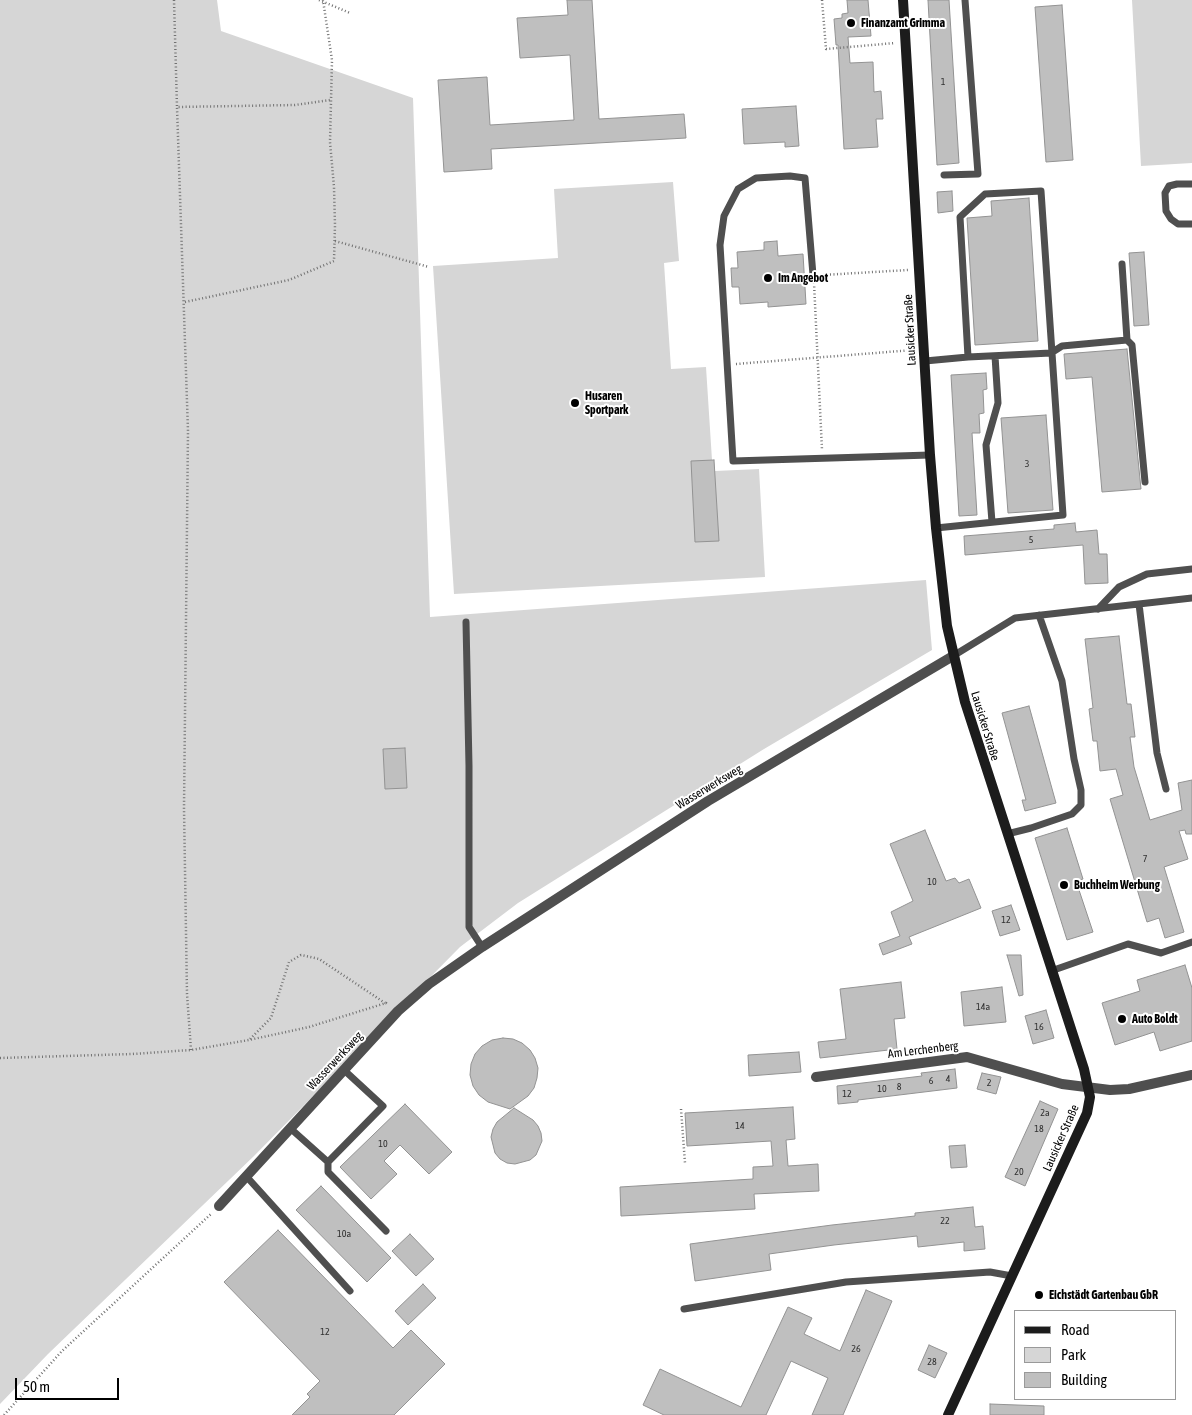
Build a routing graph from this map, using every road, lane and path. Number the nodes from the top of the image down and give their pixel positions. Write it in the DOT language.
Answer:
graph roads {
  1 [pos="174,0"];
  2 [pos="319,0"];
  3 [pos="822,0"];
  4 [pos="903,0"];
  5 [pos="965,0"];
  6 [pos="323,1"];
  7 [pos="350,13"];
  8 [pos="906,42"];
  9 [pos="330,100"];
  10 [pos="177,107"];
  11 [pos="944,175"];
  12 [pos="1192,184"];
  13 [pos="1192,224"];
  14 [pos="334,241"];
  15 [pos="1122,264"];
  16 [pos="429,267"];
  17 [pos="919,270"];
  18 [pos="813,275"];
  19 [pos="185,302"];
  20 [pos="1127,340"];
  21 [pos="924,350"];
  22 [pos="1051,353"];
  23 [pos="995,356"];
  24 [pos="818,358"];
  25 [pos="968,358"];
  26 [pos="925,361"];
  27 [pos="728,365"];
  28 [pos="930,455"];
  29 [pos="823,458"];
  30 [pos="1145,482"];
  31 [pos="992,522"];
  32 [pos="936,528"];
  33 [pos="1192,569"];
  34 [pos="1192,598"];
  35 [pos="1139,604"];
  36 [pos="1098,609"];
  37 [pos="1039,615"];
  38 [pos="466,622"];
  39 [pos="953,656"];
  40 [pos="1166,789"];
  41 [pos="1007,834"];
  42 [pos="1192,942"];
  43 [pos="482,947"];
  44 [pos="1051,971"];
  45 [pos="386,1003"];
  46 [pos="398,1011"];
  47 [pos="250,1040"];
  48 [pos="191,1050"];
  49 [pos="0,1058"];
  50 [pos="344,1070"];
  51 [pos="1192,1075"];
  52 [pos="816,1077"];
  53 [pos="1089,1088"];
  54 [pos="681,1109"];
  55 [pos="290,1128"];
  56 [pos="328,1162"];
  57 [pos="685,1163"];
  58 [pos="246,1176"];
  59 [pos="219,1206"];
  60 [pos="386,1231"];
  61 [pos="1012,1276"];
  62 [pos="350,1290"];
  63 [pos="684,1309"];
  64 [pos="4,1415"];
  65 [pos="948,1415"];
  1 -- 10 [label="path"];
  2 -- 6 [label="path"];
  3 -- 8 [label="path"];
  4 -- 8 [label="main road, Lausicker Straße"];
  5 -- 11 [label="lane"];
  6 -- 7 [label="path"];
  6 -- 9 [label="path"];
  8 -- 17 [label="main road, Lausicker Straße"];
  9 -- 10 [label="path"];
  9 -- 14 [label="path"];
  10 -- 19 [label="path"];
  12 -- 13 [label="lane"];
  14 -- 16 [label="path"];
  14 -- 19 [label="path"];
  15 -- 20 [label="lane"];
  17 -- 18 [label="path"];
  17 -- 21 [label="main road, Lausicker Straße"];
  18 -- 24 [label="path"];
  18 -- 27 [label="lane"];
  19 -- 48 [label="path"];
  20 -- 22 [label="lane"];
  20 -- 30 [label="lane"];
  21 -- 24 [label="path"];
  21 -- 26 [label="main road, Lausicker Straße"];
  22 -- 23 [label="lane"];
  22 -- 25 [label="lane"];
  22 -- 31 [label="lane"];
  23 -- 25 [label="lane"];
  23 -- 31 [label="lane"];
  24 -- 27 [label="path"];
  24 -- 29 [label="path"];
  25 -- 26 [label="lane"];
  26 -- 28 [label="main road, Lausicker Straße"];
  27 -- 29 [label="lane"];
  28 -- 29 [label="lane"];
  28 -- 32 [label="main road, Lausicker Straße"];
  31 -- 32 [label="lane"];
  32 -- 39 [label="main road, Lausicker Straße"];
  33 -- 36 [label="lane"];
  34 -- 35 [label="lane"];
  35 -- 36 [label="lane"];
  35 -- 40 [label="lane"];
  36 -- 37 [label="lane"];
  37 -- 39 [label="lane"];
  37 -- 41 [label="lane"];
  38 -- 43 [label="lane"];
  39 -- 41 [label="main road, Lausicker Straße"];
  39 -- 43 [label="street, Wasserwerksweg"];
  41 -- 44 [label="main road, Lausicker Straße"];
  42 -- 44 [label="lane"];
  43 -- 46 [label="street, Wasserwerksweg"];
  44 -- 53 [label="main road, Lausicker Straße"];
  45 -- 46 [label="path"];
  45 -- 47 [label="path"];
  45 -- 47 [label="path"];
  46 -- 50 [label="street, Wasserwerksweg"];
  47 -- 48 [label="path"];
  48 -- 49 [label="path"];
  50 -- 55 [label="street, Wasserwerksweg"];
  50 -- 56 [label="lane"];
  51 -- 53 [label="street, Am Lerchenberg"];
  52 -- 53 [label="street, Am Lerchenberg"];
  53 -- 61 [label="main road, Lausicker Straße"];
  54 -- 57 [label="path"];
  55 -- 56 [label="lane"];
  55 -- 58 [label="street, Wasserwerksweg"];
  56 -- 60 [label="lane"];
  58 -- 59 [label="street, Wasserwerksweg"];
  58 -- 62 [label="lane"];
  59 -- 64 [label="path"];
  61 -- 63 [label="lane"];
  61 -- 65 [label="main road, Lausicker Straße"];
}
